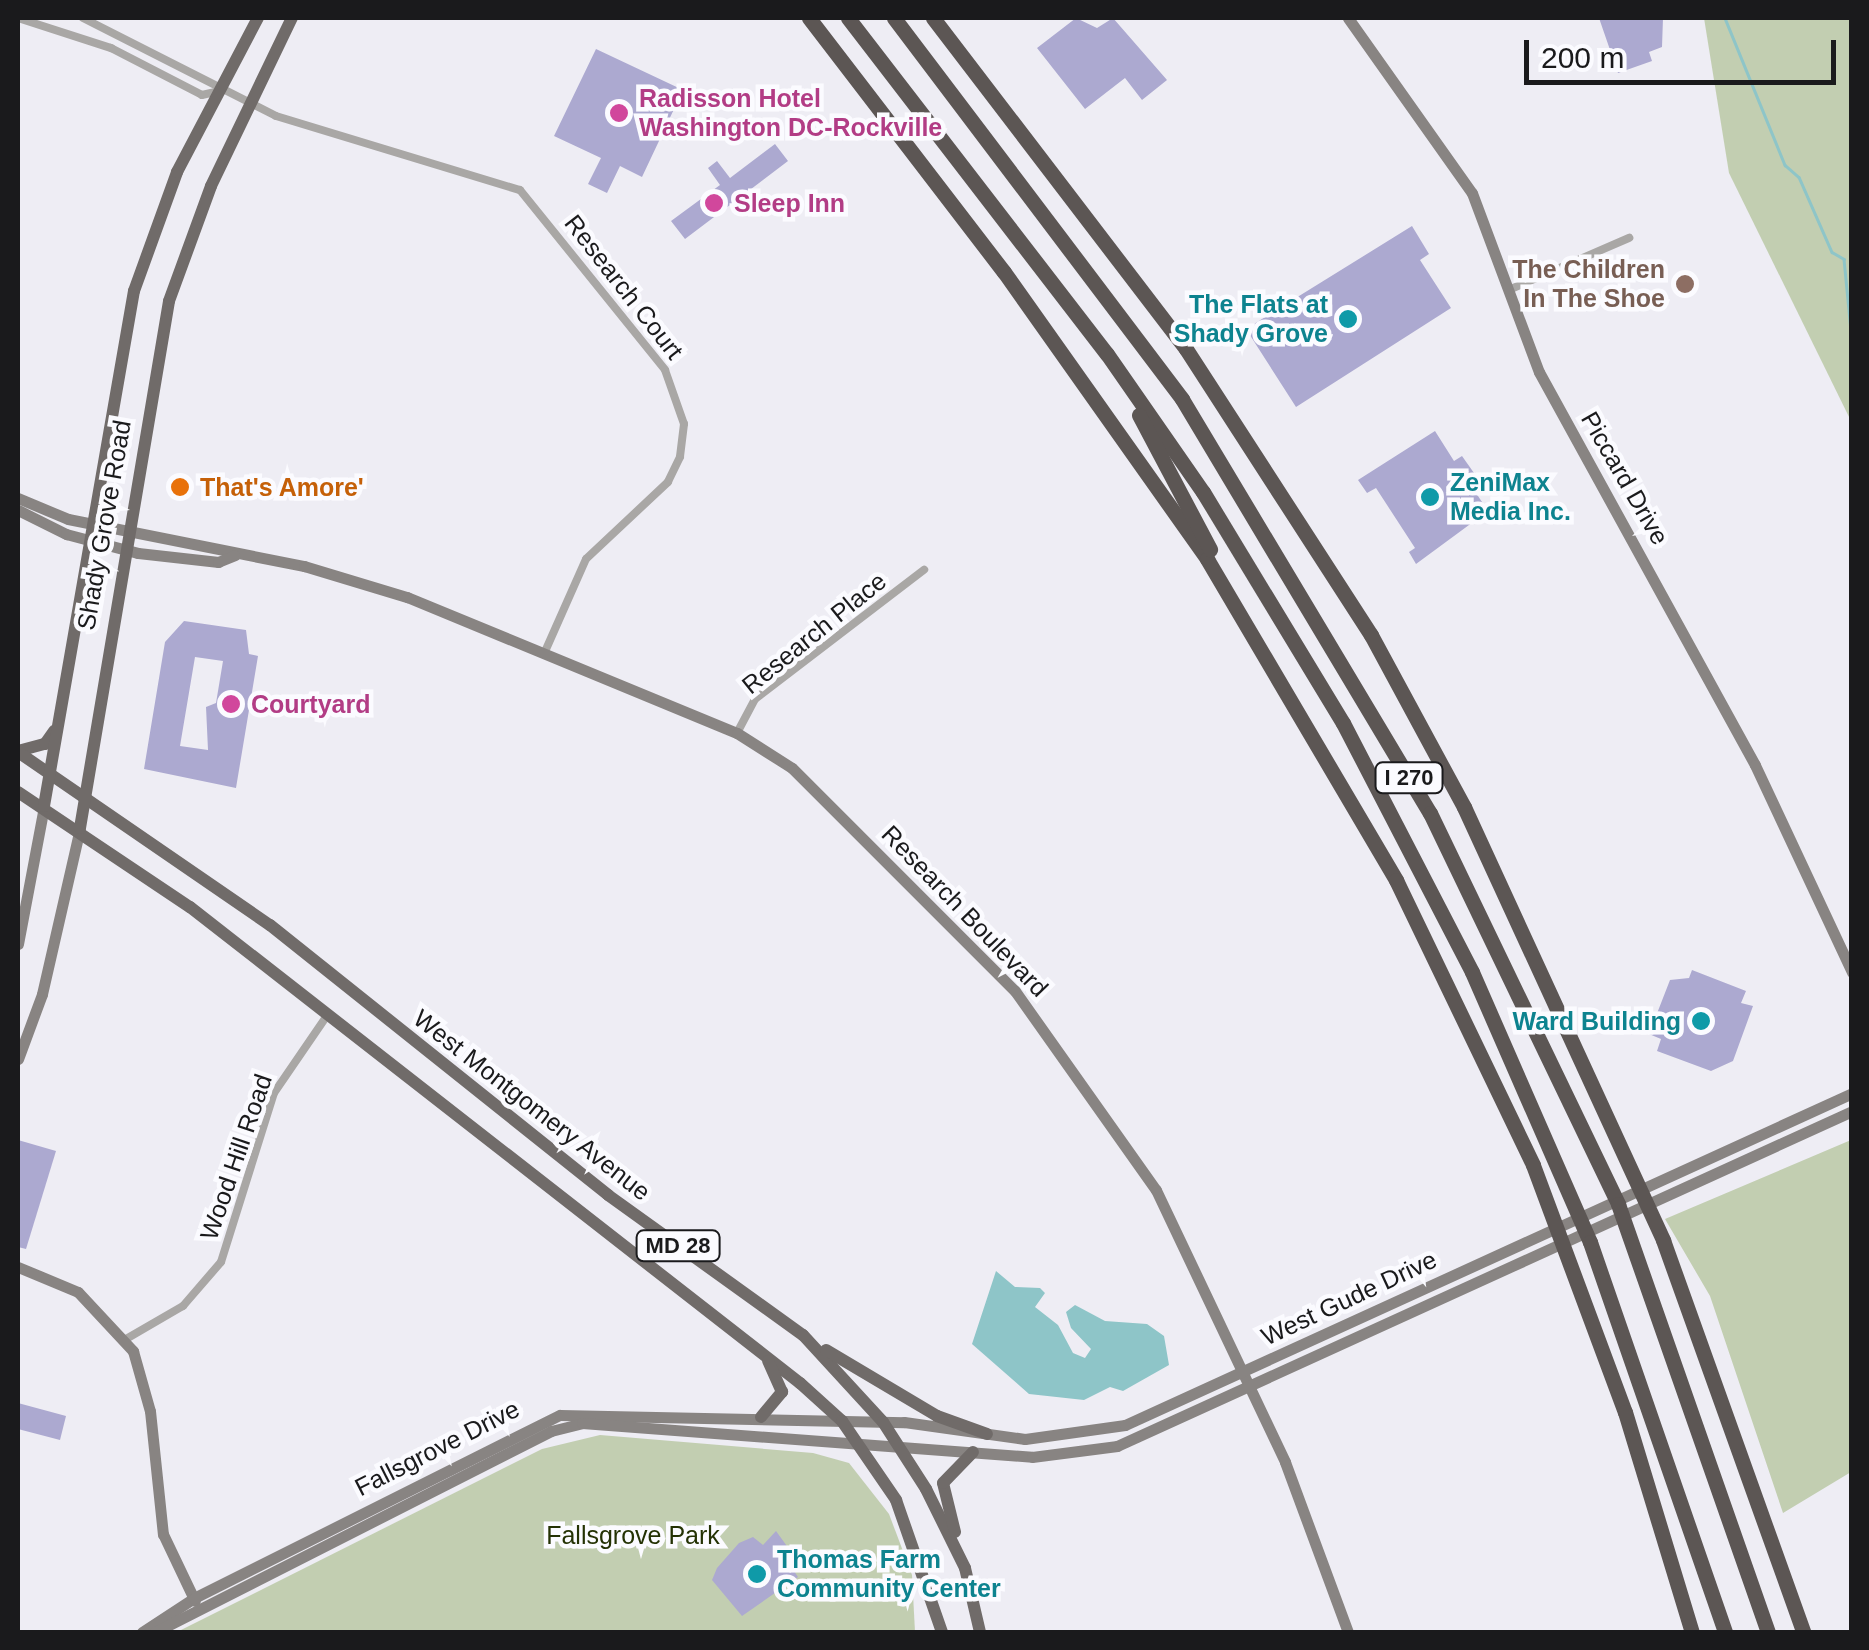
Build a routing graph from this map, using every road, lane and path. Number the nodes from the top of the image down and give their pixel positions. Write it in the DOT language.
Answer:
graph roads {
  1 [pos="18,18"];
  2 [pos="82,18"];
  3 [pos="258,18"];
  4 [pos="292,18"];
  5 [pos="810,18"];
  6 [pos="848,18"];
  7 [pos="894,18"];
  8 [pos="933,18"];
  9 [pos="944,18"];
  10 [pos="1348,18"];
  11 [pos="967,58"];
  12 [pos="219,91"];
  13 [pos="248,105"];
  14 [pos="1629,238"];
  15 [pos="1511,288"];
  16 [pos="1107,354"];
  17 [pos="18,498"];
  18 [pos="18,510"];
  19 [pos="90,524"];
  20 [pos="125,532"];
  21 [pos="86,541"];
  22 [pos="122,548"];
  23 [pos="239,554"];
  24 [pos="924,570"];
  25 [pos="544,654"];
  26 [pos="1266,656"];
  27 [pos="55,729"];
  28 [pos="737,733"];
  29 [pos="18,752"];
  30 [pos="49,771"];
  31 [pos="18,792"];
  32 [pos="84,792"];
  33 [pos="44,806"];
  34 [pos="80,828"];
  35 [pos="18,944"];
  36 [pos="1852,972"];
  37 [pos="328,1014"];
  38 [pos="18,1058"];
  39 [pos="1852,1093"];
  40 [pos="1852,1111"];
  41 [pos="18,1267"];
  42 [pos="802,1335"];
  43 [pos="126,1339"];
  44 [pos="761,1350"];
  45 [pos="1242,1374"];
  46 [pos="1251,1391"];
  47 [pos="761,1417"];
  48 [pos="842,1421"];
  49 [pos="883,1422"];
  50 [pos="987,1434"];
  51 [pos="857,1442"];
  52 [pos="898,1446"];
  53 [pos="972,1452"];
  54 [pos="1664,1540"];
  55 [pos="965,1568"];
  56 [pos="197,1604"];
  57 [pos="142,1632"];
  58 [pos="156,1632"];
  59 [pos="942,1632"];
  60 [pos="980,1632"];
  61 [pos="1348,1632"];
  62 [pos="1692,1632"];
  63 [pos="1702,1632"];
  64 [pos="1725,1632"];
  65 [pos="1768,1632"];
  66 [pos="1802,1632"];
  1 -- 12 [label="street"];
  2 -- 12 [label="street"];
  3 -- 12 [label="main road, Shady Grove Road"];
  4 -- 13 [label="main road, Shady Grove Road"];
  5 -- 26 [label="highway, I 270"];
  6 -- 16 [label="highway, I 270"];
  7 -- 65 [label="highway, I 270"];
  8 -- 11 [label="highway, I 270"];
  9 -- 11 [label="highway"];
  10 -- 15 [label="street, Piccard Drive"];
  11 -- 66 [label="highway, I 270"];
  12 -- 13 [label="street, Research Court"];
  12 -- 19 [label="main road, Shady Grove Road"];
  13 -- 20 [label="main road, Shady Grove Road"];
  13 -- 25 [label="street, Research Court"];
  14 -- 15 [label="street"];
  15 -- 36 [label="street, Piccard Drive"];
  16 -- 26 [label="highway"];
  16 -- 64 [label="highway, I 270"];
  17 -- 19 [label="street, Research Boulevard"];
  18 -- 21 [label="street, Research Boulevard"];
  19 -- 20 [label="street, Research Boulevard"];
  19 -- 21 [label="main road, Shady Grove Road"];
  20 -- 22 [label="main road, Shady Grove Road"];
  20 -- 23 [label="street, Research Boulevard"];
  21 -- 22 [label="street, Research Boulevard"];
  21 -- 27 [label="main road, Shady Grove Road"];
  22 -- 23 [label="street, Research Boulevard"];
  22 -- 32 [label="main road, Shady Grove Road"];
  23 -- 25 [label="street, Research Boulevard"];
  24 -- 28 [label="street, Research Place"];
  25 -- 28 [label="street, Research Boulevard"];
  26 -- 54 [label="highway, I 270"];
  27 -- 29 [label="main road"];
  27 -- 30 [label="main road, Shady Grove Road"];
  28 -- 45 [label="street, Research Boulevard"];
  29 -- 30 [label="main road, MD 28"];
  30 -- 32 [label="main road, West Montgomery Avenue / MD 28"];
  30 -- 33 [label="main road, Shady Grove Road"];
  31 -- 33 [label="main road, MD 28"];
  32 -- 34 [label="main road, Shady Grove Road"];
  32 -- 42 [label="main road, West Montgomery Avenue / MD 28"];
  33 -- 34 [label="main road, MD 28"];
  33 -- 35 [label="street, Shady Grove Road"];
  34 -- 37 [label="main road, West Montgomery Avenue / MD 28"];
  34 -- 38 [label="street, Shady Grove Road"];
  37 -- 43 [label="street, Wood Hill Road"];
  37 -- 44 [label="main road, West Montgomery Avenue / MD 28"];
  39 -- 45 [label="street, West Gude Drive"];
  40 -- 46 [label="street, West Gude Drive"];
  41 -- 43 [label="street"];
  42 -- 49 [label="main road, West Montgomery Avenue / MD 28"];
  42 -- 50 [label="main road"];
  43 -- 56 [label="street"];
  44 -- 47 [label="main road"];
  44 -- 48 [label="main road, MD 28"];
  45 -- 46 [label="street, Research Boulevard"];
  45 -- 50 [label="street, West Gude Drive"];
  46 -- 53 [label="street, West Gude Drive"];
  46 -- 61 [label="street, Research Boulevard"];
  47 -- 48 [label="street, Fallsgrove Drive"];
  47 -- 56 [label="street, Fallsgrove Drive"];
  48 -- 49 [label="street, West Gude Drive"];
  48 -- 51 [label="main road, MD 28"];
  49 -- 50 [label="street, West Gude Drive"];
  49 -- 52 [label="main road, West Montgomery Avenue / MD 28"];
  51 -- 52 [label="street, West Gude Drive"];
  51 -- 56 [label="street, Fallsgrove Drive"];
  51 -- 59 [label="main road, MD 28"];
  52 -- 53 [label="street, West Gude Drive"];
  52 -- 55 [label="main road, West Montgomery Avenue / MD 28"];
  53 -- 55 [label="main road"];
  54 -- 62 [label="highway, I 270"];
  54 -- 63 [label="highway"];
  55 -- 60 [label="main road, West Montgomery Avenue / MD 28"];
  56 -- 57 [label="street, Fallsgrove Drive"];
  56 -- 58 [label="street, Fallsgrove Drive"];
}
